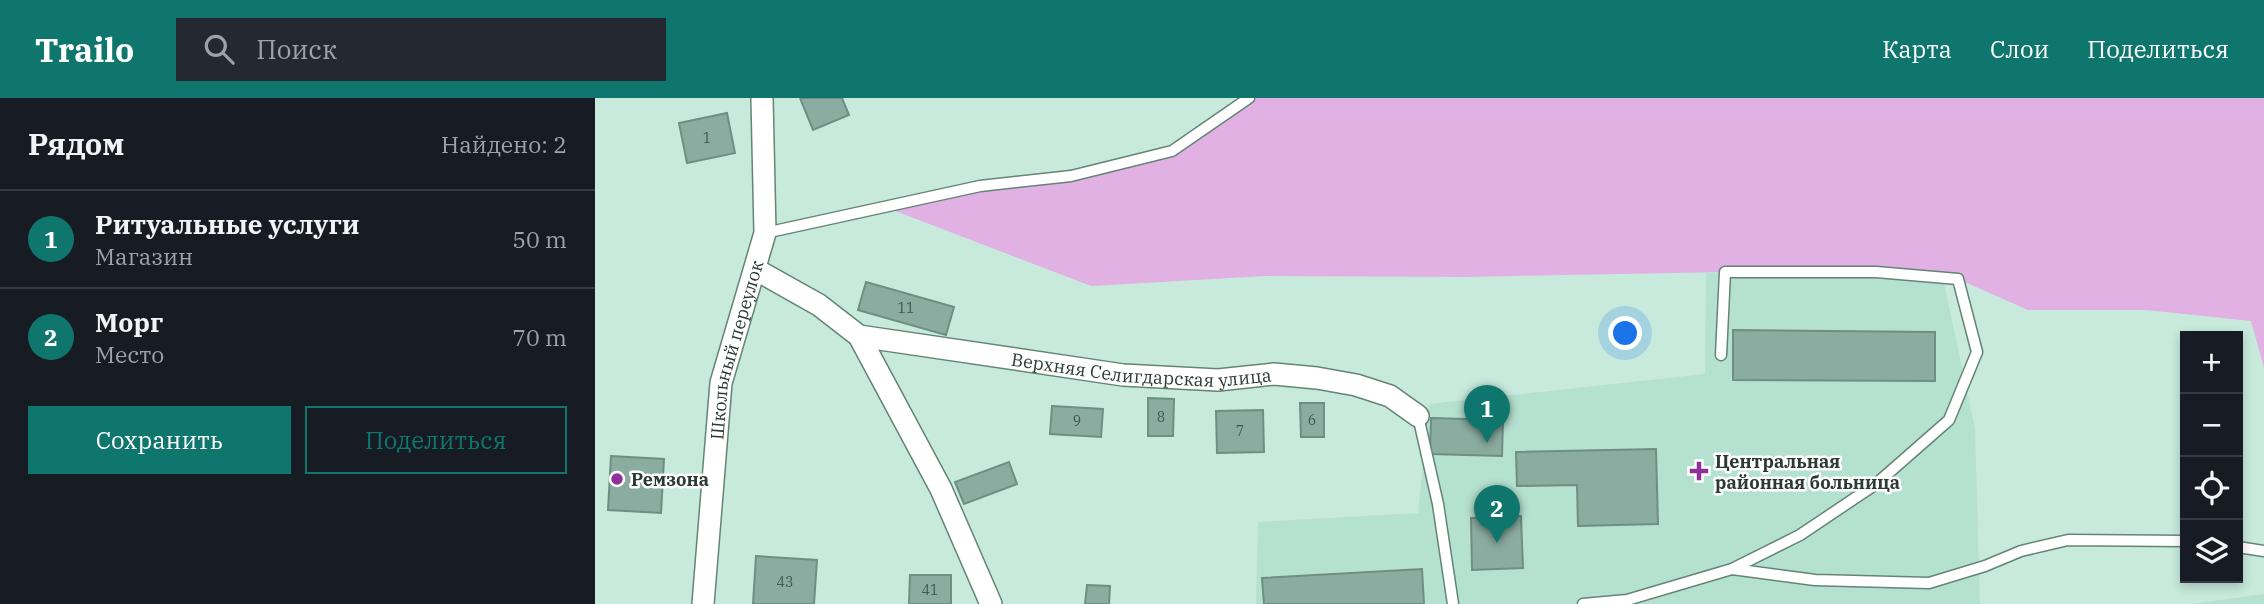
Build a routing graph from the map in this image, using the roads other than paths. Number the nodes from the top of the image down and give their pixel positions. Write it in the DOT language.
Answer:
graph roads {
  1 [pos="762,98"];
  2 [pos="1249,98"];
  3 [pos="765,233"];
  4 [pos="755,269"];
  5 [pos="859,336"];
  6 [pos="1721,355"];
  7 [pos="1418,416"];
  8 [pos="2180,541"];
  9 [pos="2243,548"];
  10 [pos="2264,551"];
  11 [pos="1732,569"];
  12 [pos="703,604"];
  13 [pos="991,604"];
  14 [pos="1454,604"];
  15 [pos="1583,604"];
  1 -- 3 [label="street, Школьный переулок"];
  2 -- 3 [label="lane"];
  3 -- 4 [label="street, Школьный переулок"];
  4 -- 5 [label="street"];
  4 -- 12 [label="street, Школьный переулок"];
  5 -- 7 [label="street, Верхняя Селигдарская улица"];
  5 -- 13 [label="street"];
  6 -- 11 [label="lane"];
  7 -- 14 [label="lane"];
  8 -- 11 [label="lane"];
  9 -- 10 [label="lane"];
  11 -- 15 [label="lane"];
}
